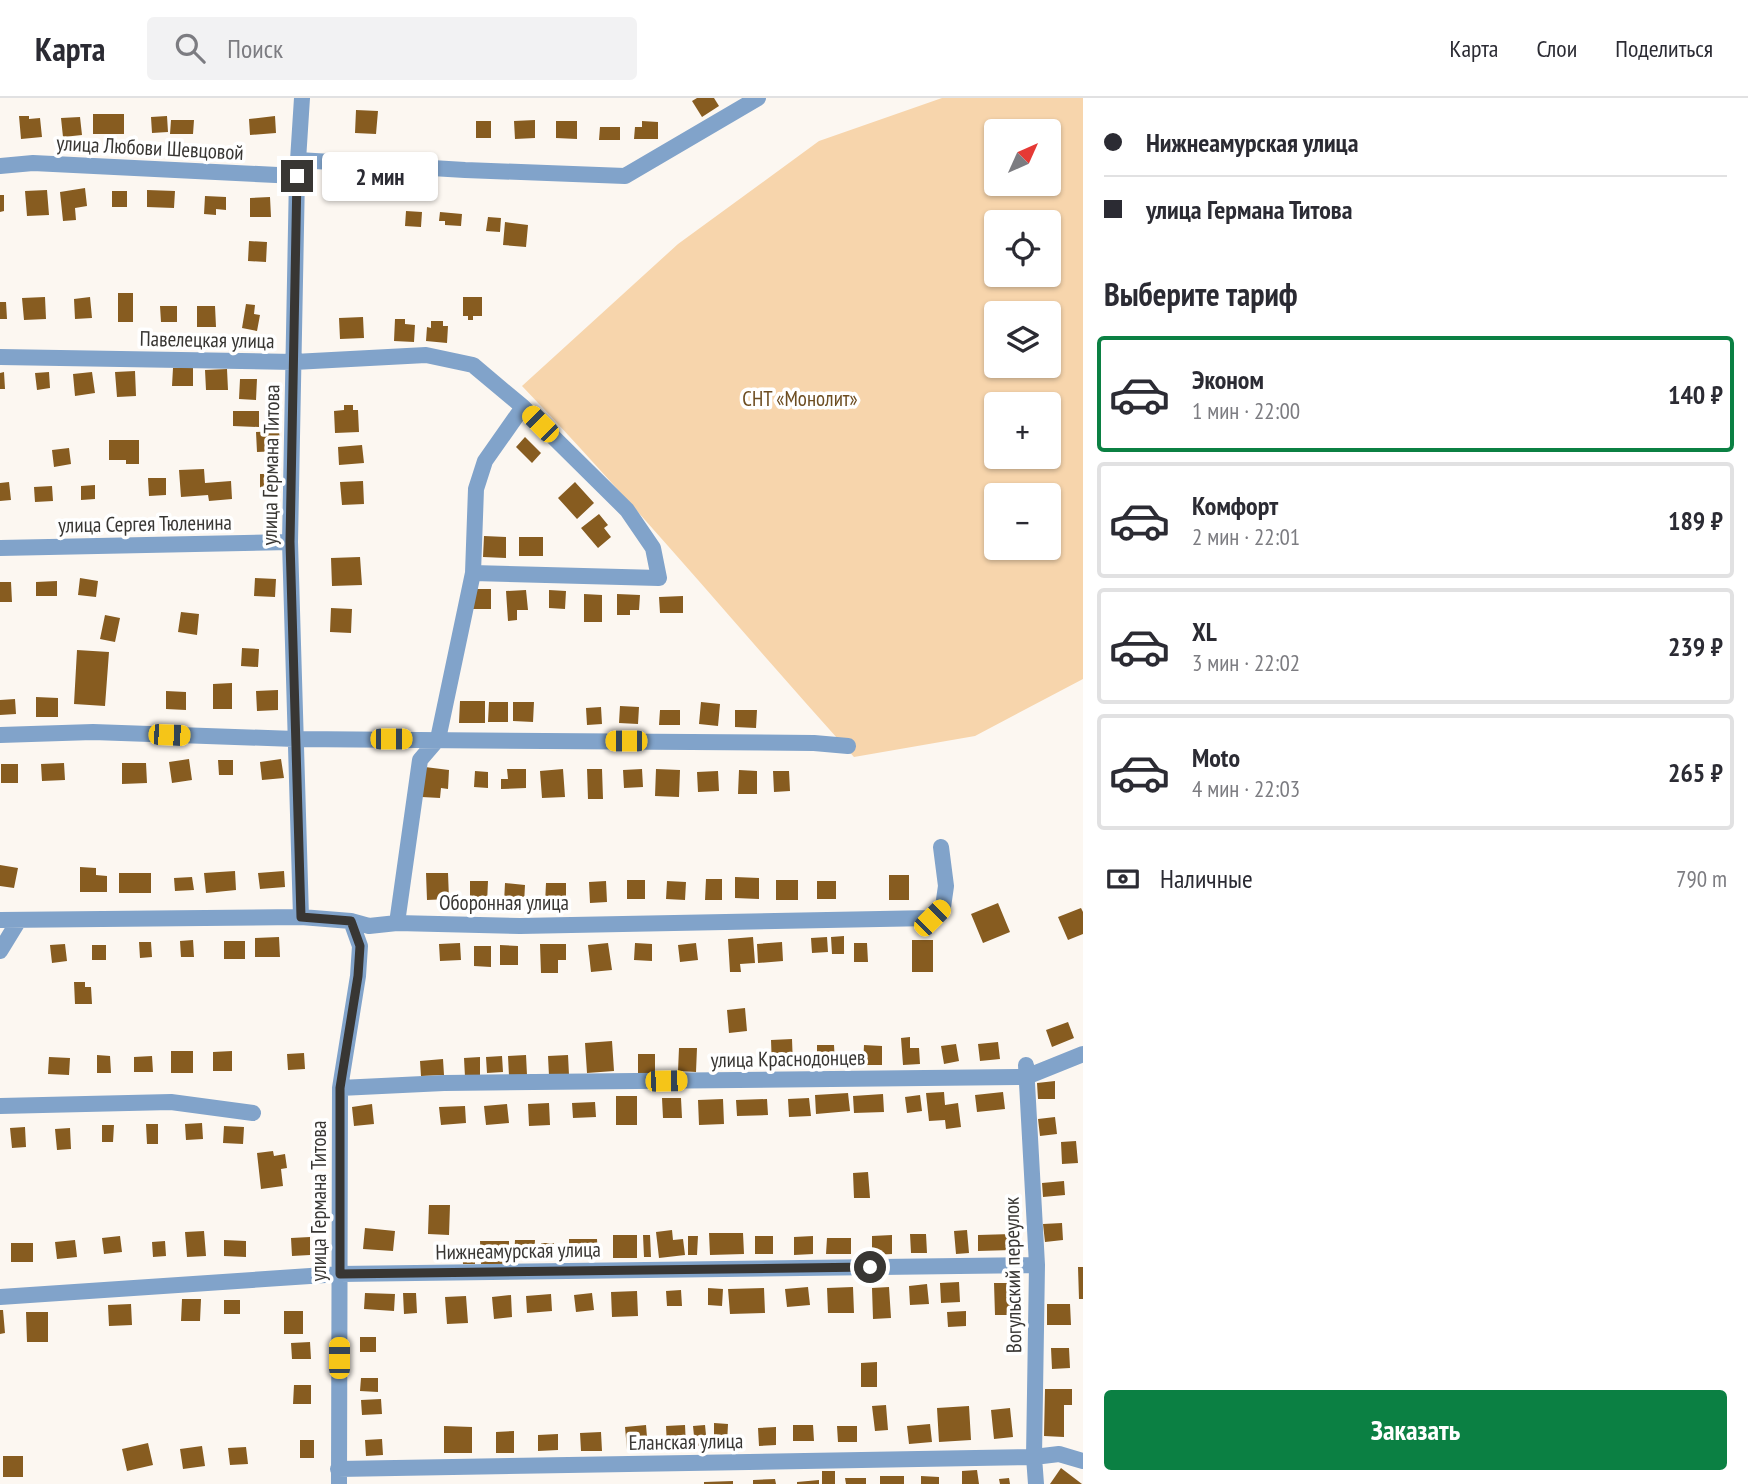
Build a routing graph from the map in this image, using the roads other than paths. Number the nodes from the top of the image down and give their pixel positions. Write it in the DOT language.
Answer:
graph roads {
  1 [pos="302,98"];
  2 [pos="758,98"];
  3 [pos="0,166"];
  4 [pos="298,168"];
  5 [pos="0,357"];
  6 [pos="294,362"];
  7 [pos="523,407"];
  8 [pos="290,542"];
  9 [pos="0,548"];
  10 [pos="473,573"];
  11 [pos="0,735"];
  12 [pos="295,739"];
  13 [pos="439,739"];
  14 [pos="848,746"];
  15 [pos="941,847"];
  16 [pos="301,917"];
  17 [pos="0,920"];
  18 [pos="19,920"];
  19 [pos="351,921"];
  20 [pos="397,923"];
  21 [pos="0,951"];
  22 [pos="1083,1054"];
  23 [pos="1026,1071"];
  24 [pos="340,1088"];
  25 [pos="0,1106"];
  26 [pos="254,1113"];
  27 [pos="1037,1265"];
  28 [pos="340,1274"];
  29 [pos="0,1297"];
  30 [pos="1034,1457"];
  31 [pos="1083,1461"];
  32 [pos="338,1476"];
  33 [pos="1036,1484"];
  1 -- 4 [label="street, улица Германа Титова"];
  2 -- 4 [label="street, улица Любови Шевцовой"];
  3 -- 4 [label="street, улица Любови Шевцовой"];
  4 -- 6 [label="street, улица Германа Титова"];
  5 -- 6 [label="street, Павелецкая улица"];
  6 -- 7 [label="street, Павелецкая улица"];
  6 -- 8 [label="street, улица Германа Титова"];
  7 -- 10 [label="street"];
  7 -- 10 [label="street, Павелецкая улица"];
  8 -- 9 [label="street, улица Сергея Тюленина"];
  8 -- 12 [label="street, улица Германа Титова"];
  10 -- 13 [label="street"];
  11 -- 12 [label="street"];
  12 -- 13 [label="street"];
  12 -- 16 [label="street, улица Германа Титова"];
  13 -- 14 [label="street"];
  13 -- 20 [label="street"];
  15 -- 20 [label="street, Оборонная улица"];
  16 -- 18 [label="street, Оборонная улица"];
  16 -- 19 [label="street, Оборонная улица"];
  17 -- 18 [label="street, Оборонная улица"];
  18 -- 21 [label="street"];
  19 -- 20 [label="street, Оборонная улица"];
  19 -- 24 [label="street, улица Германа Титова"];
  22 -- 23 [label="street"];
  23 -- 24 [label="street, улица Краснодонцев"];
  23 -- 27 [label="street, Вогульский переулок"];
  24 -- 28 [label="street, улица Германа Титова"];
  25 -- 26 [label="street"];
  27 -- 28 [label="street, Нижнеамурская улица"];
  27 -- 30 [label="street, Вогульский переулок"];
  28 -- 29 [label="street, Нижнеамурская улица"];
  28 -- 32 [label="street, улица Германа Титова"];
  30 -- 31 [label="street, Еланская улица"];
  30 -- 32 [label="street, Еланская улица"];
  30 -- 33 [label="street, Вогульский переулок"];
}
